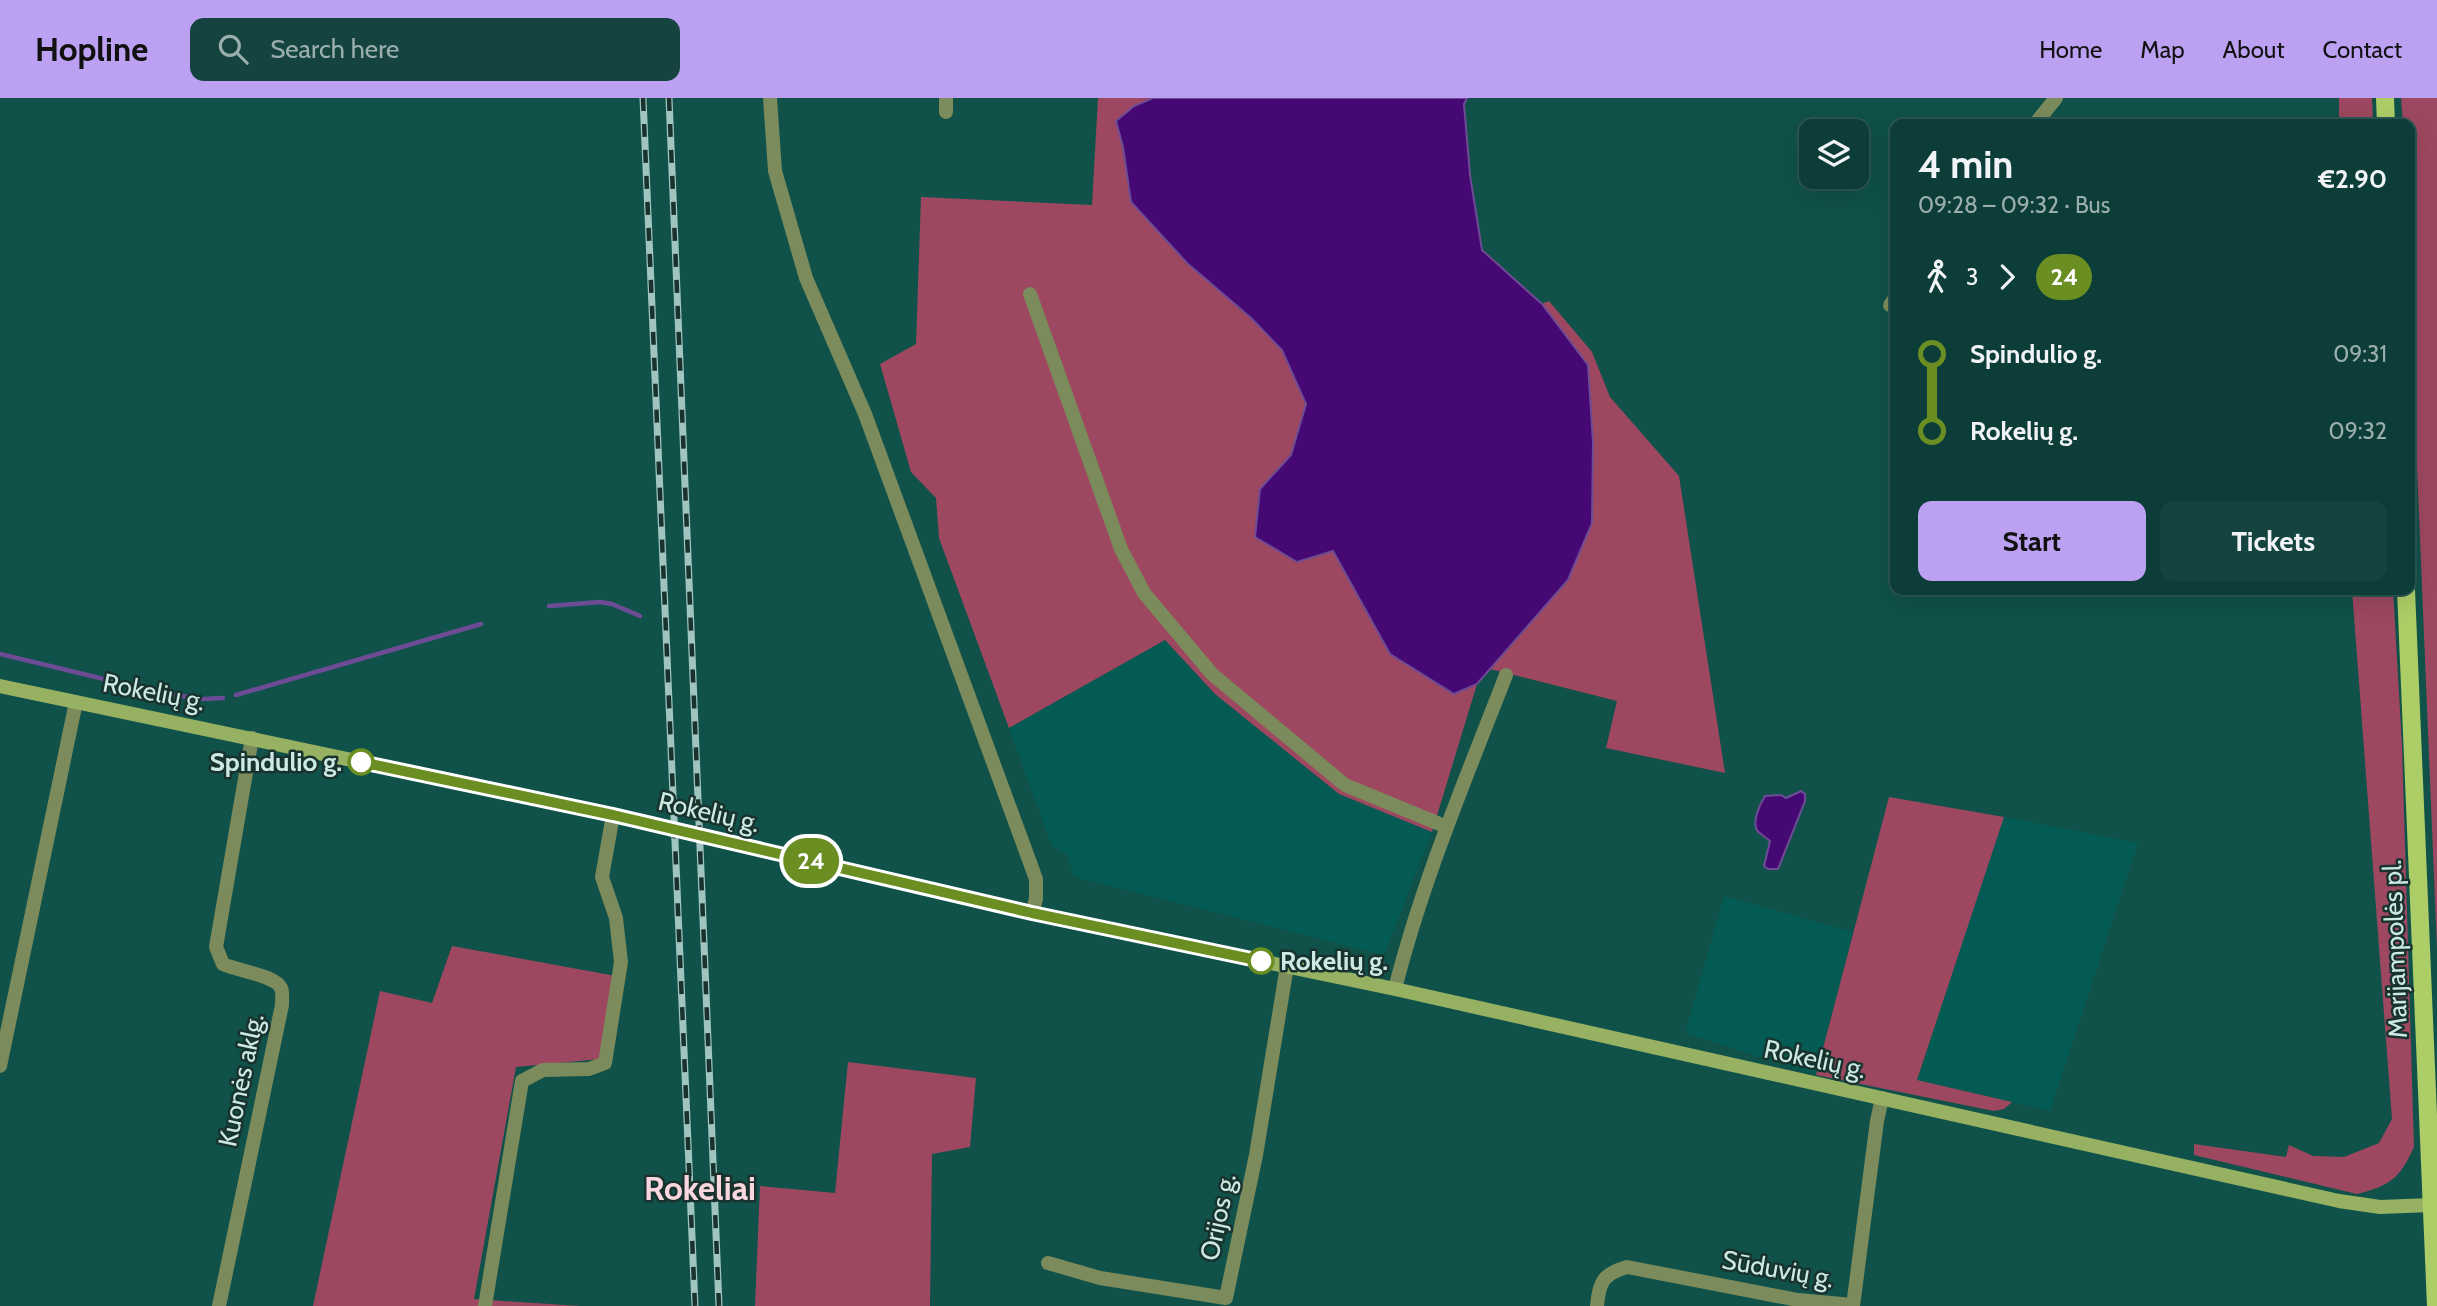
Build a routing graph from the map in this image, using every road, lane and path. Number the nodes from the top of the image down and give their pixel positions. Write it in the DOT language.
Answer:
graph roads {
  1 [pos="770,98"];
  2 [pos="2056,98"];
  3 [pos="2385,98"];
  4 [pos="2039,119"];
  5 [pos="2386,119"];
  6 [pos="1030,294"];
  7 [pos="2406,595"];
  8 [pos="1506,675"];
  9 [pos="0,686"];
  10 [pos="76,702"];
  11 [pos="252,738"];
  12 [pos="613,815"];
  13 [pos="1447,827"];
  14 [pos="1032,913"];
  15 [pos="1287,966"];
  16 [pos="1395,989"];
  17 [pos="0,1066"];
  18 [pos="1882,1098"];
  19 [pos="2434,1185"];
  20 [pos="2432,1205"];
  21 [pos="1048,1263"];
  22 [pos="219,1306"];
  23 [pos="485,1306"];
  24 [pos="1597,1306"];
  25 [pos="1853,1306"];
  26 [pos="2436,1306"];
  1 -- 14 [label="street"];
  2 -- 4 [label="street"];
  3 -- 5 [label="main road"];
  6 -- 13 [label="street"];
  7 -- 19 [label="main road, Marijampolės pl."];
  8 -- 13 [label="street"];
  9 -- 10 [label="main road, Rokelių g."];
  10 -- 11 [label="main road, Rokelių g."];
  10 -- 17 [label="street"];
  11 -- 12 [label="main road, Rokelių g."];
  11 -- 22 [label="street, Kuonės aklg."];
  12 -- 14 [label="main road, Rokelių g."];
  12 -- 23 [label="street"];
  13 -- 16 [label="street"];
  14 -- 15 [label="main road, Rokelių g."];
  15 -- 16 [label="main road, Rokelių g."];
  15 -- 21 [label="street, Orijos g."];
  16 -- 18 [label="main road, Rokelių g."];
  18 -- 20 [label="main road, Rokelių g."];
  18 -- 25 [label="street, Sūduvių g."];
  19 -- 20 [label="main road, Marijampolės pl."];
  20 -- 26 [label="main road, Marijampolės pl."];
  24 -- 25 [label="street, Sūduvių g."];
}
